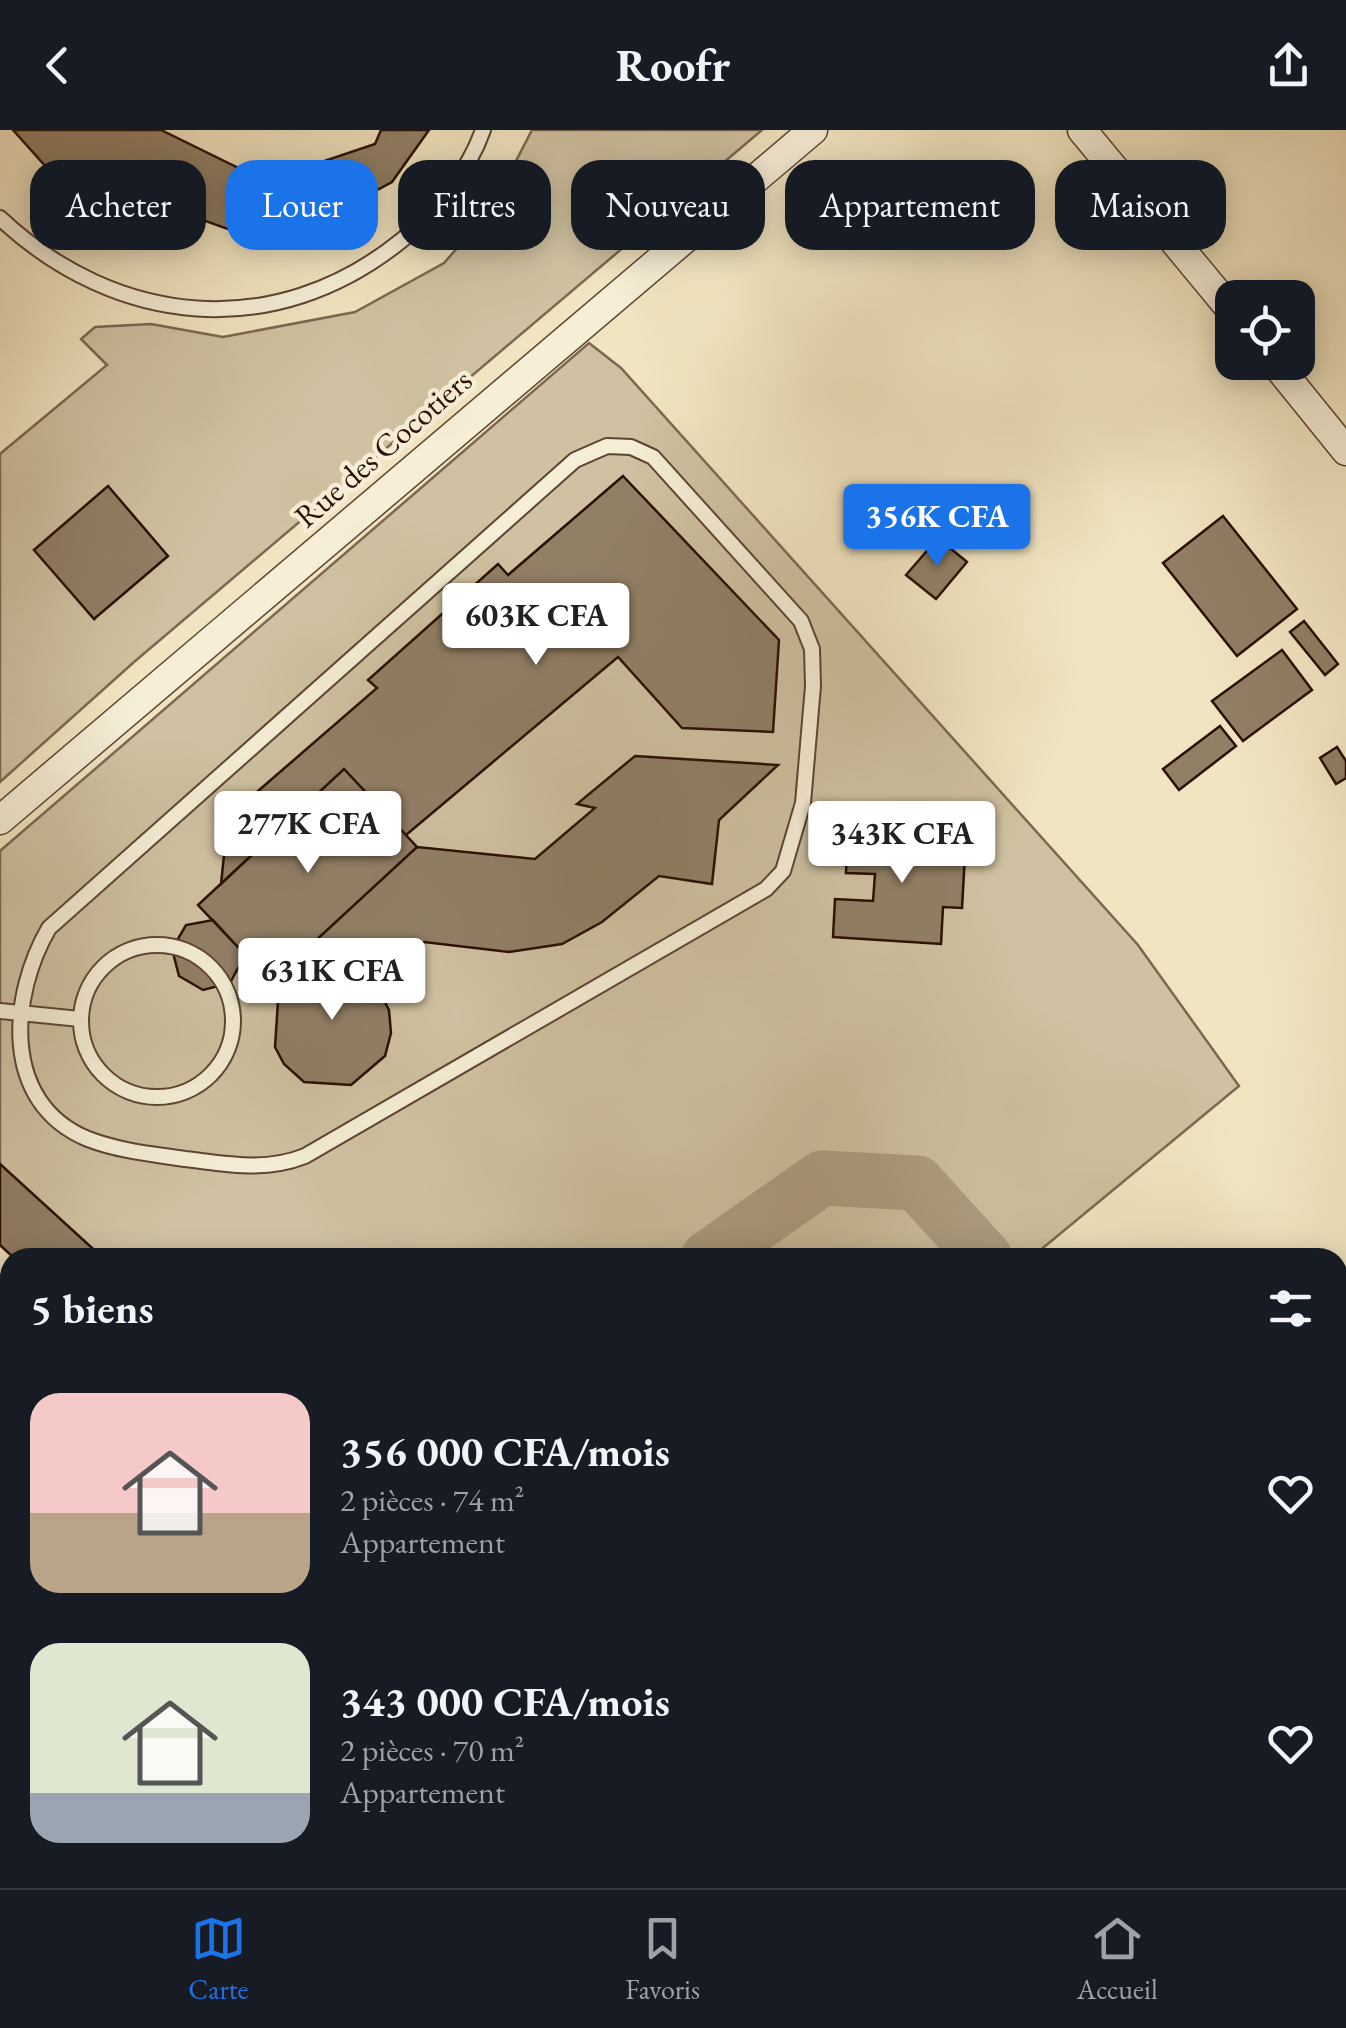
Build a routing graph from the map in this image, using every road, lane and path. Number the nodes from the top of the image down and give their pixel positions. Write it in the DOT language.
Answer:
graph roads {
  1 [pos="483,130"];
  2 [pos="812,130"];
  3 [pos="1082,130"];
  4 [pos="0,218"];
  5 [pos="1215,290"];
  6 [pos="1288,380"];
  7 [pos="1346,452"];
  8 [pos="0,820"];
  9 [pos="0,1011"];
  10 [pos="18,1012"];
  11 [pos="80,1020"];
  1 -- 4 [label="lane"];
  2 -- 8 [label="street, Rue des Cocotiers"];
  3 -- 5 [label="street"];
  6 -- 7 [label="street"];
  9 -- 10 [label="lane"];
  10 -- 10 [label="lane"];
  10 -- 11 [label="lane"];
  11 -- 11 [label="lane"];
}
